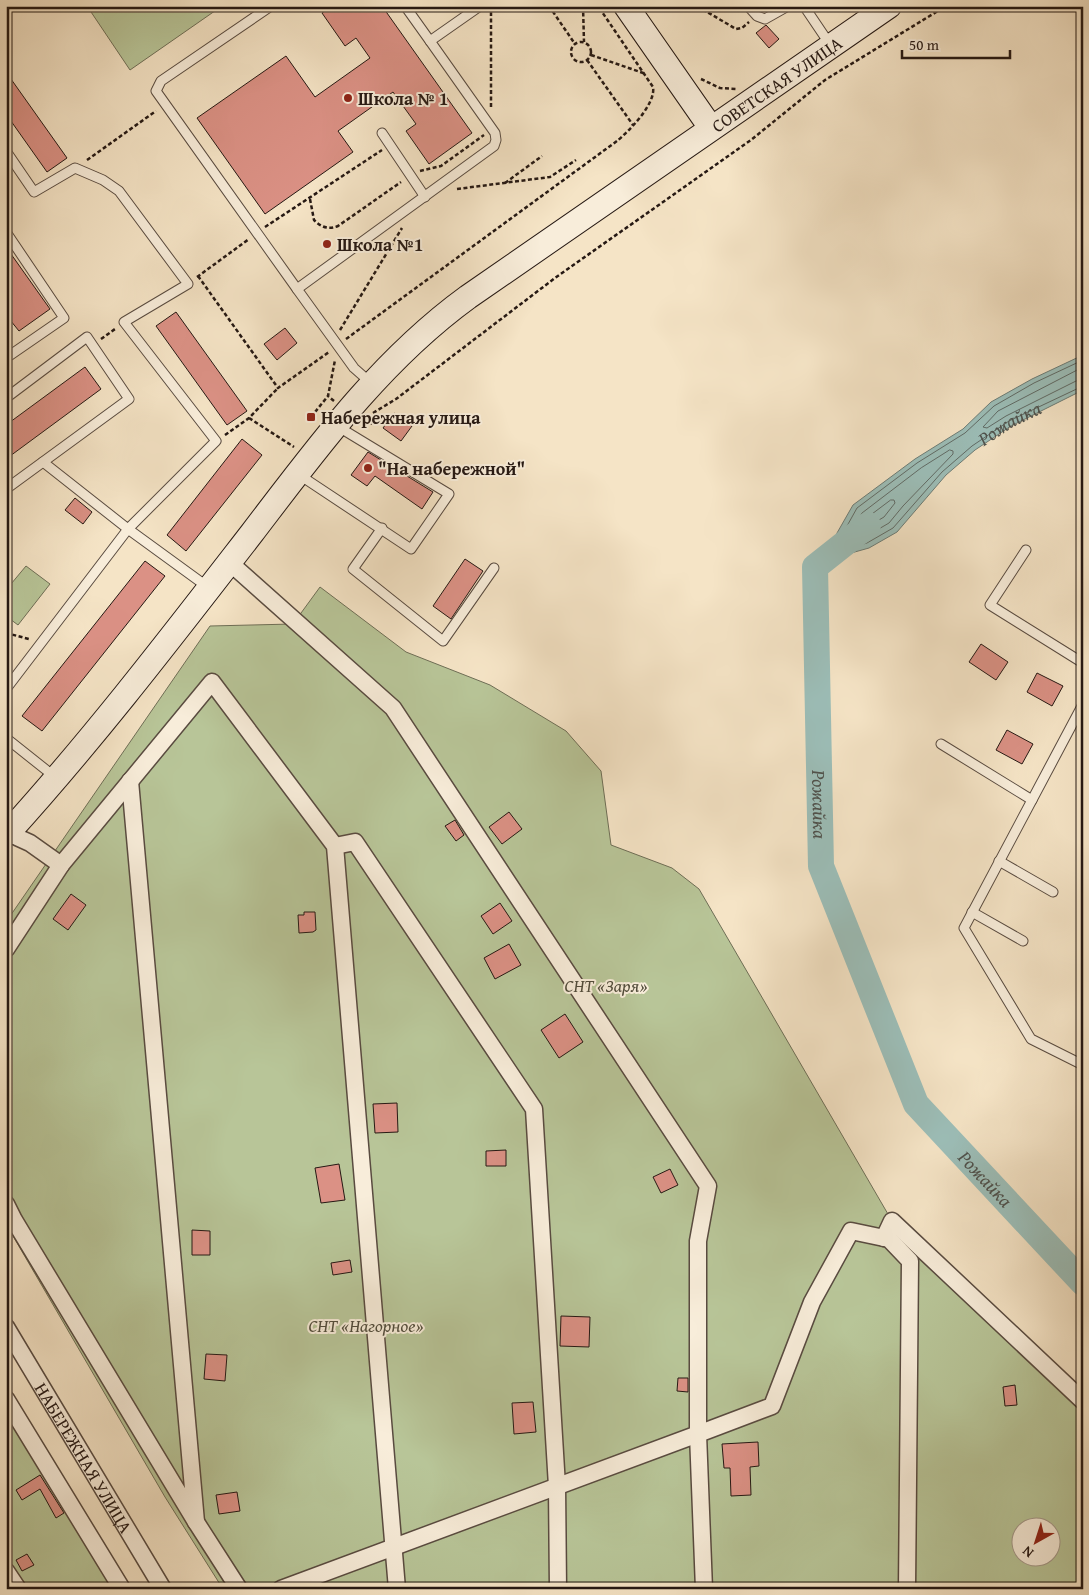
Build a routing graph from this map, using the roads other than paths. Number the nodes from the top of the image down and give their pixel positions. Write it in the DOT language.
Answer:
graph roads {
  1 [pos="271,6"];
  2 [pos="405,6"];
  3 [pos="480,6"];
  4 [pos="626,6"];
  5 [pos="748,6"];
  6 [pos="788,6"];
  7 [pos="804,6"];
  8 [pos="889,6"];
  9 [pos="430,41"];
  10 [pos="831,46"];
  11 [pos="711,128"];
  12 [pos="382,134"];
  13 [pos="6,151"];
  14 [pos="425,197"];
  15 [pos="6,232"];
  16 [pos="297,289"];
  17 [pos="6,358"];
  18 [pos="371,383"];
  19 [pos="6,398"];
  20 [pos="342,419"];
  21 [pos="43,462"];
  22 [pos="303,467"];
  23 [pos="6,489"];
  24 [pos="382,528"];
  25 [pos="128,529"];
  26 [pos="1026,550"];
  27 [pos="229,562"];
  28 [pos="494,568"];
  29 [pos="209,588"];
  30 [pos="1083,663"];
  31 [pos="6,690"];
  32 [pos="1083,704"];
  33 [pos="6,738"];
  34 [pos="941,744"];
  35 [pos="57,779"];
  36 [pos="130,780"];
  37 [pos="1032,800"];
  38 [pos="7,833"];
  39 [pos="335,846"];
  40 [pos="999,861"];
  41 [pos="60,865"];
  42 [pos="1053,892"];
  43 [pos="972,912"];
  44 [pos="1023,941"];
  45 [pos="6,949"];
  46 [pos="1083,1065"];
  47 [pos="6,1204"];
  48 [pos="884,1238"];
  49 [pos="6,1327"];
  50 [pos="6,1399"];
  51 [pos="1083,1401"];
  52 [pos="698,1434"];
  53 [pos="557,1486"];
  54 [pos="196,1522"];
  55 [pos="394,1547"];
  56 [pos="6,1571"];
  57 [pos="18,1589"];
  58 [pos="122,1589"];
  59 [pos="163,1589"];
  60 [pos="239,1589"];
  61 [pos="281,1589"];
  62 [pos="397,1589"];
  63 [pos="558,1589"];
  64 [pos="704,1589"];
  65 [pos="907,1589"];
  1 -- 16 [label="lane"];
  2 -- 9 [label="lane"];
  3 -- 9 [label="lane"];
  4 -- 11 [label="street, СОВЕТСКАЯ УЛИЦА"];
  5 -- 6 [label="lane"];
  7 -- 10 [label="lane"];
  8 -- 10 [label="street, СОВЕТСКАЯ УЛИЦА"];
  9 -- 14 [label="lane"];
  10 -- 11 [label="street, СОВЕТСКАЯ УЛИЦА"];
  11 -- 18 [label="street"];
  12 -- 14 [label="lane"];
  13 -- 25 [label="lane"];
  14 -- 16 [label="lane"];
  15 -- 17 [label="lane"];
  16 -- 18 [label="lane"];
  18 -- 20 [label="street"];
  19 -- 21 [label="lane"];
  20 -- 22 [label="street"];
  20 -- 24 [label="lane"];
  21 -- 23 [label="lane"];
  21 -- 25 [label="lane"];
  22 -- 24 [label="lane"];
  22 -- 27 [label="street"];
  24 -- 28 [label="lane"];
  25 -- 29 [label="lane"];
  25 -- 31 [label="lane"];
  26 -- 30 [label="lane"];
  27 -- 29 [label="street"];
  27 -- 52 [label="street"];
  29 -- 35 [label="street"];
  32 -- 37 [label="lane"];
  33 -- 35 [label="lane"];
  34 -- 37 [label="lane"];
  35 -- 38 [label="street"];
  36 -- 39 [label="street"];
  36 -- 41 [label="street"];
  36 -- 54 [label="street"];
  37 -- 40 [label="lane"];
  38 -- 41 [label="street"];
  39 -- 53 [label="street"];
  39 -- 55 [label="street"];
  40 -- 42 [label="lane"];
  40 -- 43 [label="lane"];
  41 -- 45 [label="street"];
  43 -- 44 [label="lane"];
  43 -- 46 [label="lane"];
  47 -- 54 [label="street"];
  48 -- 51 [label="street"];
  48 -- 52 [label="street"];
  48 -- 65 [label="street"];
  49 -- 59 [label="street, НАБЕРЕЖНАЯ УЛИЦА"];
  50 -- 58 [label="street"];
  52 -- 53 [label="street"];
  52 -- 64 [label="street"];
  53 -- 55 [label="street"];
  53 -- 63 [label="street"];
  54 -- 60 [label="street"];
  55 -- 61 [label="street"];
  55 -- 62 [label="street"];
  56 -- 57 [label="street"];
}
